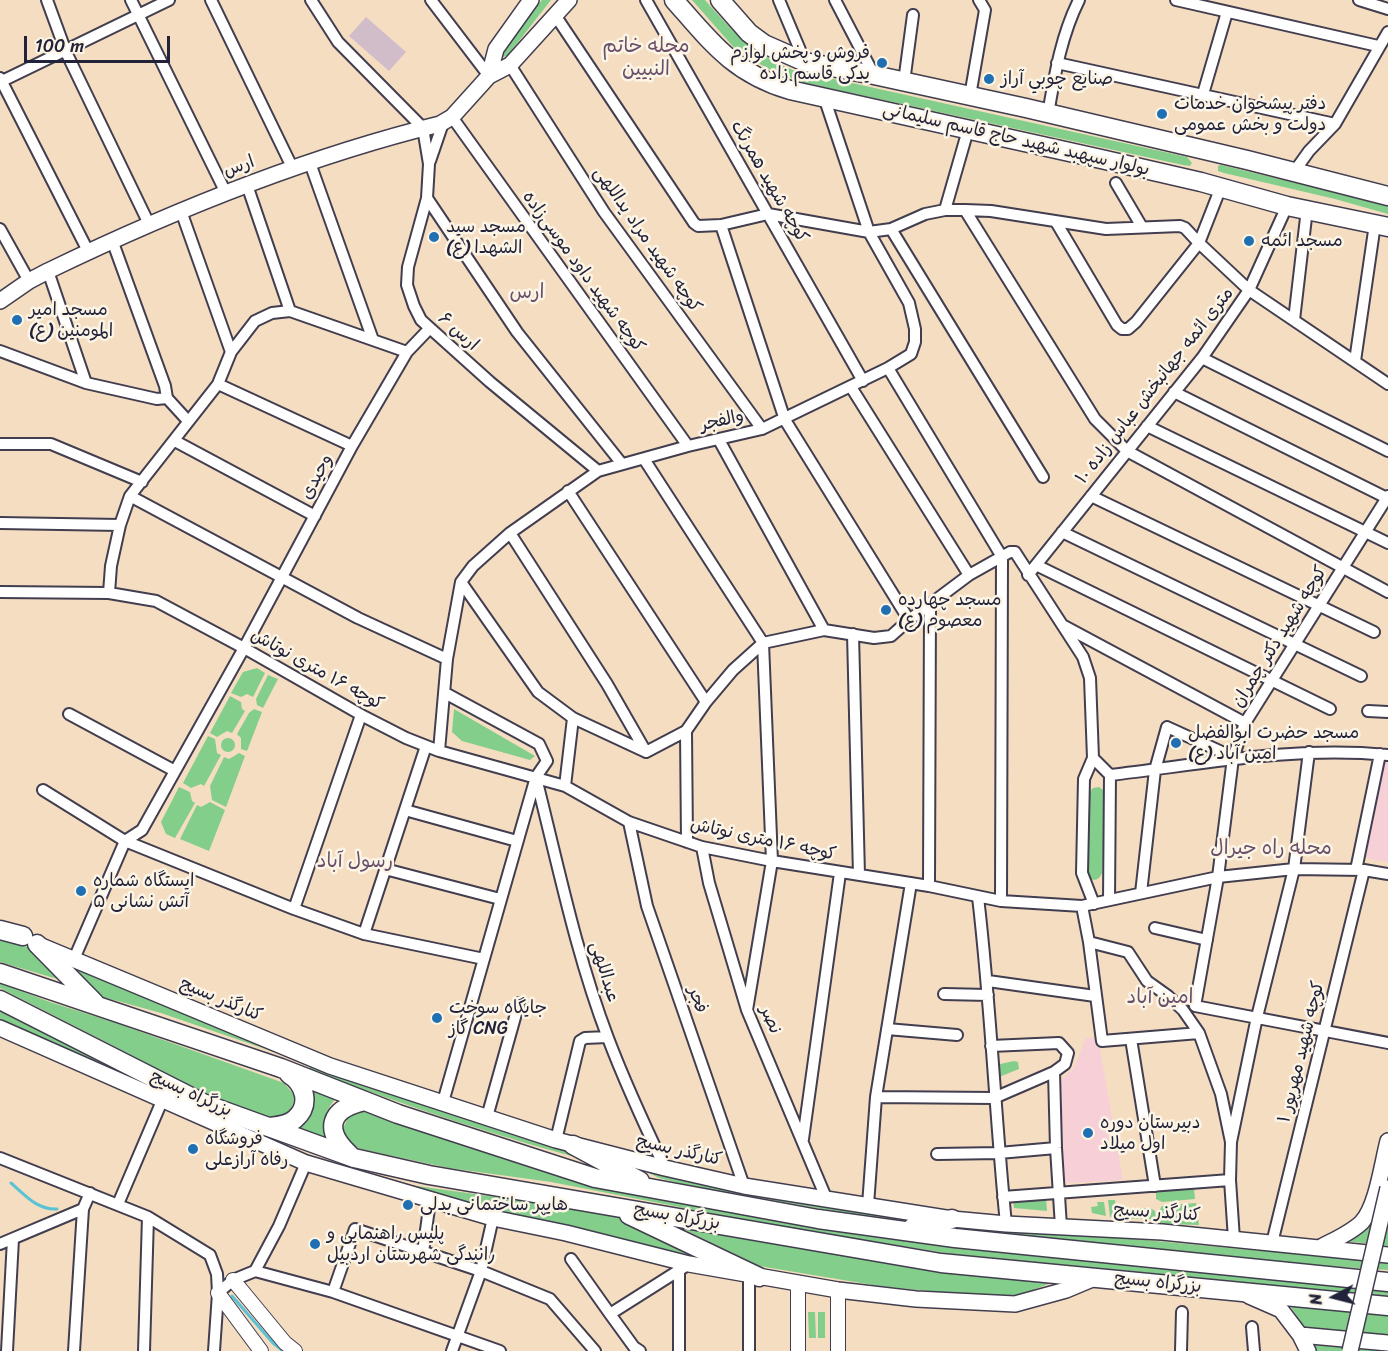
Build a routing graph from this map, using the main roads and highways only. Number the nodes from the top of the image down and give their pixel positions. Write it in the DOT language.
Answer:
graph roads {
  1 [pos="531,0"];
  2 [pos="568,0"];
  3 [pos="674,0"];
  4 [pos="720,0"];
  5 [pos="489,76"];
  6 [pos="1209,151"];
  7 [pos="1201,182"];
  8 [pos="1388,196"];
  9 [pos="1381,225"];
  10 [pos="0,302"];
  11 [pos="0,925"];
  12 [pos="0,930"];
  13 [pos="30,940"];
  14 [pos="0,974"];
  15 [pos="0,999"];
  16 [pos="99,1007"];
  17 [pos="0,1028"];
  18 [pos="281,1068"];
  19 [pos="365,1101"];
  20 [pos="268,1127"];
  21 [pos="1388,1141"];
  22 [pos="565,1143"];
  23 [pos="354,1158"];
  24 [pos="652,1188"];
  25 [pos="1388,1188"];
  26 [pos="1374,1198"];
  27 [pos="609,1205"];
  28 [pos="952,1219"];
  29 [pos="1388,1221"];
  30 [pos="1388,1227"];
  31 [pos="903,1230"];
  32 [pos="1321,1247"];
  33 [pos="1388,1255"];
  34 [pos="754,1276"];
  35 [pos="1097,1277"];
  36 [pos="1388,1282"];
  37 [pos="1241,1292"];
  38 [pos="1388,1306"];
  39 [pos="1300,1335"];
  40 [pos="1388,1343"];
  41 [pos="1308,1351"];
  42 [pos="1350,1351"];
  43 [pos="1360,1351"];
  1 -- 5 [label="main road"];
  2 -- 5 [label="main road"];
  3 -- 7 [label="main road, بولوار سپهبد شهید حاج قاسم سلیمانی"];
  4 -- 6 [label="main road, بولوار سپهبد شهید حاج قاسم سلیمانی"];
  5 -- 10 [label="main road, ارس"];
  6 -- 7 [label="main road"];
  6 -- 8 [label="main road, بولوار سپهبد شهید حاج قاسم سلیمانی"];
  7 -- 9 [label="main road, بولوار سپهبد شهید حاج قاسم سلیمانی"];
  11 -- 13 [label="main road, کنارگذر بسیج"];
  12 -- 13 [label="main road"];
  13 -- 16 [label="main road"];
  13 -- 22 [label="main road, کنارگذر بسیج"];
  14 -- 16 [label="main road, بزرگراه بسیج"];
  15 -- 20 [label="main road, بزرگراه بسیج"];
  16 -- 18 [label="main road, بزرگراه بسیج"];
  17 -- 34 [label="main road"];
  18 -- 19 [label="main road, بزرگراه بسیج"];
  18 -- 20 [label="main road"];
  19 -- 23 [label="main road"];
  19 -- 24 [label="main road, بزرگراه بسیج"];
  20 -- 23 [label="main road, بزرگراه بسیج"];
  21 -- 26 [label="main road"];
  22 -- 24 [label="main road"];
  22 -- 28 [label="main road, کنارگذر بسیج"];
  23 -- 27 [label="main road, بزرگراه بسیج"];
  24 -- 31 [label="main road, بزرگراه بسیج"];
  25 -- 42 [label="main road, bridge"];
  26 -- 29 [label="main road"];
  26 -- 32 [label="main road"];
  27 -- 34 [label="main road"];
  27 -- 35 [label="main road, بزرگراه بسیج"];
  28 -- 31 [label="main road"];
  28 -- 32 [label="main road, کنارگذر بسیج"];
  30 -- 43 [label="main road"];
  31 -- 36 [label="main road, بزرگراه بسیج"];
  32 -- 33 [label="main road, کنارگذر بسیج"];
  34 -- 35 [label="main road"];
  35 -- 37 [label="main road, بزرگراه بسیج"];
  37 -- 38 [label="main road, بزرگراه بسیج"];
  37 -- 39 [label="main road"];
  39 -- 40 [label="main road"];
  39 -- 41 [label="main road"];
}
